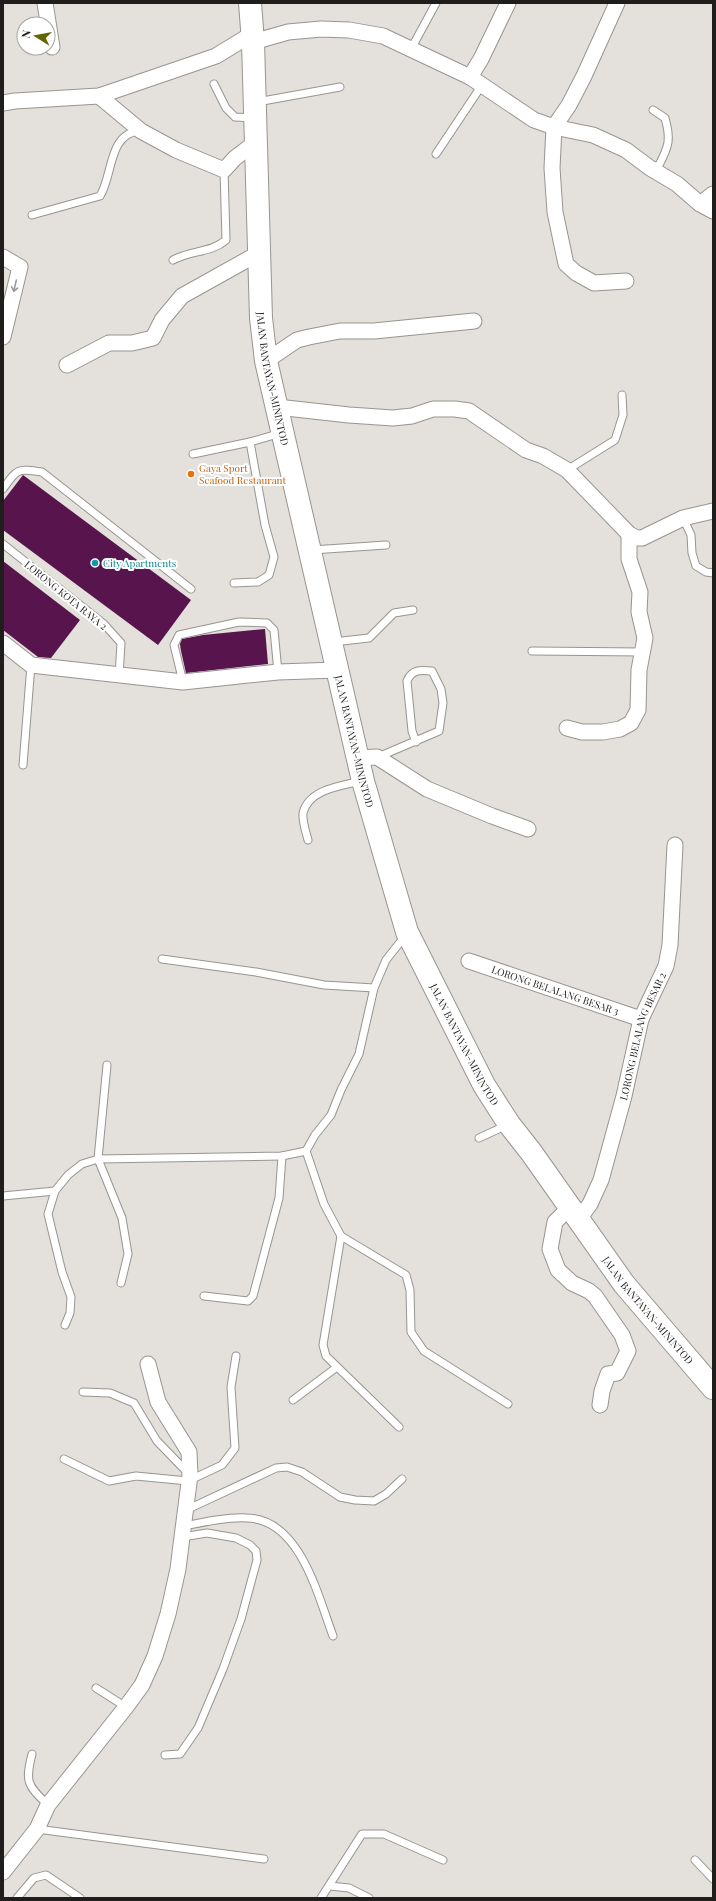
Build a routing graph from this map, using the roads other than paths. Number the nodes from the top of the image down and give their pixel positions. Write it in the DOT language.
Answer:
graph roads {
  1 [pos="45,3"];
  2 [pos="250,3"];
  3 [pos="436,3"];
  4 [pos="508,3"];
  5 [pos="617,3"];
  6 [pos="47,16"];
  7 [pos="253,38"];
  8 [pos="411,49"];
  9 [pos="470,77"];
  10 [pos="214,84"];
  11 [pos="482,85"];
  12 [pos="340,87"];
  13 [pos="98,96"];
  14 [pos="3,103"];
  15 [pos="255,110"];
  16 [pos="653,110"];
  17 [pos="554,127"];
  18 [pos="141,131"];
  19 [pos="256,142"];
  20 [pos="436,154"];
  21 [pos="650,168"];
  22 [pos="224,170"];
  23 [pos="713,194"];
  24 [pos="700,204"];
  25 [pos="713,211"];
  26 [pos="32,215"];
  27 [pos="259,254"];
  28 [pos="3,257"];
  29 [pos="173,260"];
  30 [pos="626,281"];
  31 [pos="474,321"];
  32 [pos="3,337"];
  33 [pos="266,361"];
  34 [pos="68,365"];
  35 [pos="622,395"];
  36 [pos="277,407"];
  37 [pos="283,433"];
  38 [pos="250,442"];
  39 [pos="193,454"];
  40 [pos="566,470"];
  41 [pos="3,489"];
  42 [pos="713,511"];
  43 [pos="683,518"];
  44 [pos="629,534"];
  45 [pos="3,544"];
  46 [pos="386,545"];
  47 [pos="310,550"];
  48 [pos="713,573"];
  49 [pos="234,583"];
  50 [pos="191,590"];
  51 [pos="413,610"];
  52 [pos="331,642"];
  53 [pos="3,643"];
  54 [pos="532,651"];
  55 [pos="642,652"];
  56 [pos="31,665"];
  57 [pos="337,670"];
  58 [pos="278,672"];
  59 [pos="119,676"];
  60 [pos="183,682"];
  61 [pos="566,728"];
  62 [pos="416,742"];
  63 [pos="367,758"];
  64 [pos="23,765"];
  65 [pos="363,781"];
  66 [pos="528,829"];
  67 [pos="308,840"];
  68 [pos="675,845"];
  69 [pos="407,932"];
  70 [pos="162,959"];
  71 [pos="469,961"];
  72 [pos="374,988"];
  73 [pos="642,1019"];
  74 [pos="107,1065"];
  75 [pos="510,1124"];
  76 [pos="479,1138"];
  77 [pos="306,1151"];
  78 [pos="282,1156"];
  79 [pos="98,1159"];
  80 [pos="55,1190"];
  81 [pos="3,1196"];
  82 [pos="574,1213"];
  83 [pos="340,1236"];
  84 [pos="121,1283"];
  85 [pos="204,1296"];
  86 [pos="65,1325"];
  87 [pos="236,1356"];
  88 [pos="148,1364"];
  89 [pos="691,1364"];
  90 [pos="337,1367"];
  91 [pos="713,1369"];
  92 [pos="713,1388"];
  93 [pos="83,1392"];
  94 [pos="293,1400"];
  95 [pos="508,1404"];
  96 [pos="600,1405"];
  97 [pos="399,1427"];
  98 [pos="64,1459"];
  99 [pos="189,1478"];
  100 [pos="402,1479"];
  101 [pos="185,1510"];
  102 [pos="183,1531"];
  103 [pos="332,1636"];
  104 [pos="96,1688"];
  105 [pos="126,1707"];
  106 [pos="32,1754"];
  107 [pos="165,1755"];
  108 [pos="48,1805"];
  109 [pos="37,1829"];
  110 [pos="264,1859"];
  111 [pos="443,1860"];
  112 [pos="695,1860"];
  113 [pos="3,1872"];
  114 [pos="713,1879"];
  115 [pos="330,1886"];
  116 [pos="17,1898"];
  117 [pos="80,1898"];
  118 [pos="321,1898"];
  119 [pos="369,1898"];
  1 -- 6 [label="street"];
  2 -- 7 [label="main road, JALAN BANTAYAN-MININTOD"];
  3 -- 8 [label="lane"];
  4 -- 9 [label="street"];
  5 -- 17 [label="street"];
  7 -- 8 [label="street"];
  7 -- 13 [label="street"];
  7 -- 15 [label="main road, JALAN BANTAYAN-MININTOD"];
  8 -- 9 [label="street"];
  9 -- 11 [label="street"];
  10 -- 15 [label="lane"];
  11 -- 17 [label="street"];
  11 -- 20 [label="lane"];
  12 -- 15 [label="lane"];
  13 -- 14 [label="street"];
  13 -- 18 [label="street"];
  15 -- 19 [label="main road, JALAN BANTAYAN-MININTOD"];
  16 -- 21 [label="lane"];
  17 -- 21 [label="street"];
  17 -- 30 [label="street"];
  18 -- 22 [label="street"];
  18 -- 26 [label="lane"];
  19 -- 22 [label="street"];
  19 -- 27 [label="main road, JALAN BANTAYAN-MININTOD"];
  21 -- 24 [label="street"];
  22 -- 29 [label="lane"];
  23 -- 24 [label="street"];
  24 -- 25 [label="street"];
  27 -- 33 [label="main road, JALAN BANTAYAN-MININTOD"];
  27 -- 34 [label="street"];
  28 -- 32 [label="street, one-way"];
  31 -- 33 [label="street"];
  33 -- 36 [label="main road, JALAN BANTAYAN-MININTOD"];
  35 -- 40 [label="lane"];
  36 -- 37 [label="main road, JALAN BANTAYAN-MININTOD"];
  36 -- 40 [label="street"];
  37 -- 38 [label="lane"];
  37 -- 47 [label="main road, JALAN BANTAYAN-MININTOD"];
  38 -- 39 [label="lane"];
  38 -- 49 [label="lane"];
  40 -- 44 [label="street"];
  41 -- 50 [label="lane"];
  42 -- 43 [label="street"];
  43 -- 44 [label="street"];
  43 -- 48 [label="lane"];
  44 -- 55 [label="street"];
  45 -- 59 [label="lane, LORONG KOTA RAYA 2"];
  46 -- 47 [label="lane"];
  47 -- 52 [label="main road, JALAN BANTAYAN-MININTOD"];
  51 -- 52 [label="lane"];
  52 -- 57 [label="main road, JALAN BANTAYAN-MININTOD"];
  53 -- 56 [label="street"];
  54 -- 55 [label="lane"];
  55 -- 61 [label="street"];
  56 -- 59 [label="street"];
  56 -- 64 [label="lane"];
  57 -- 58 [label="street"];
  57 -- 63 [label="main road, JALAN BANTAYAN-MININTOD"];
  58 -- 60 [label="street"];
  58 -- 60 [label="lane"];
  59 -- 60 [label="street"];
  62 -- 62 [label="lane"];
  62 -- 63 [label="lane"];
  63 -- 65 [label="main road, JALAN BANTAYAN-MININTOD"];
  63 -- 66 [label="street"];
  65 -- 67 [label="lane"];
  65 -- 69 [label="main road, JALAN BANTAYAN-MININTOD"];
  68 -- 73 [label="street, LORONG BELALANG BESAR 2"];
  69 -- 72 [label="lane"];
  69 -- 75 [label="main road, JALAN BANTAYAN-MININTOD"];
  70 -- 72 [label="lane"];
  71 -- 73 [label="street, LORONG BELALANG BESAR 3"];
  72 -- 77 [label="lane"];
  73 -- 82 [label="street, LORONG BELALANG BESAR 2"];
  74 -- 79 [label="lane"];
  75 -- 76 [label="lane"];
  75 -- 82 [label="main road, JALAN BANTAYAN-MININTOD"];
  77 -- 78 [label="lane"];
  77 -- 83 [label="lane"];
  78 -- 79 [label="lane"];
  78 -- 85 [label="lane"];
  79 -- 80 [label="lane"];
  79 -- 84 [label="lane"];
  80 -- 81 [label="lane"];
  80 -- 86 [label="lane"];
  82 -- 89 [label="main road, JALAN BANTAYAN-MININTOD"];
  82 -- 96 [label="street, LORONG BELALANG BESAR 2"];
  83 -- 90 [label="lane"];
  83 -- 95 [label="lane"];
  87 -- 99 [label="lane"];
  88 -- 99 [label="street"];
  89 -- 91 [label="street"];
  89 -- 92 [label="main road, JALAN BANTAYAN-MININTOD"];
  90 -- 94 [label="lane"];
  90 -- 97 [label="lane"];
  93 -- 99 [label="lane"];
  98 -- 99 [label="lane"];
  99 -- 101 [label="street"];
  100 -- 101 [label="lane"];
  101 -- 102 [label="street"];
  102 -- 103 [label="lane"];
  102 -- 105 [label="street"];
  102 -- 107 [label="lane"];
  104 -- 105 [label="lane"];
  105 -- 108 [label="street"];
  106 -- 108 [label="lane"];
  108 -- 109 [label="street"];
  109 -- 110 [label="lane"];
  109 -- 113 [label="street"];
  111 -- 115 [label="lane"];
  112 -- 114 [label="lane"];
  115 -- 118 [label="lane"];
  115 -- 119 [label="lane"];
  116 -- 117 [label="lane"];
}
